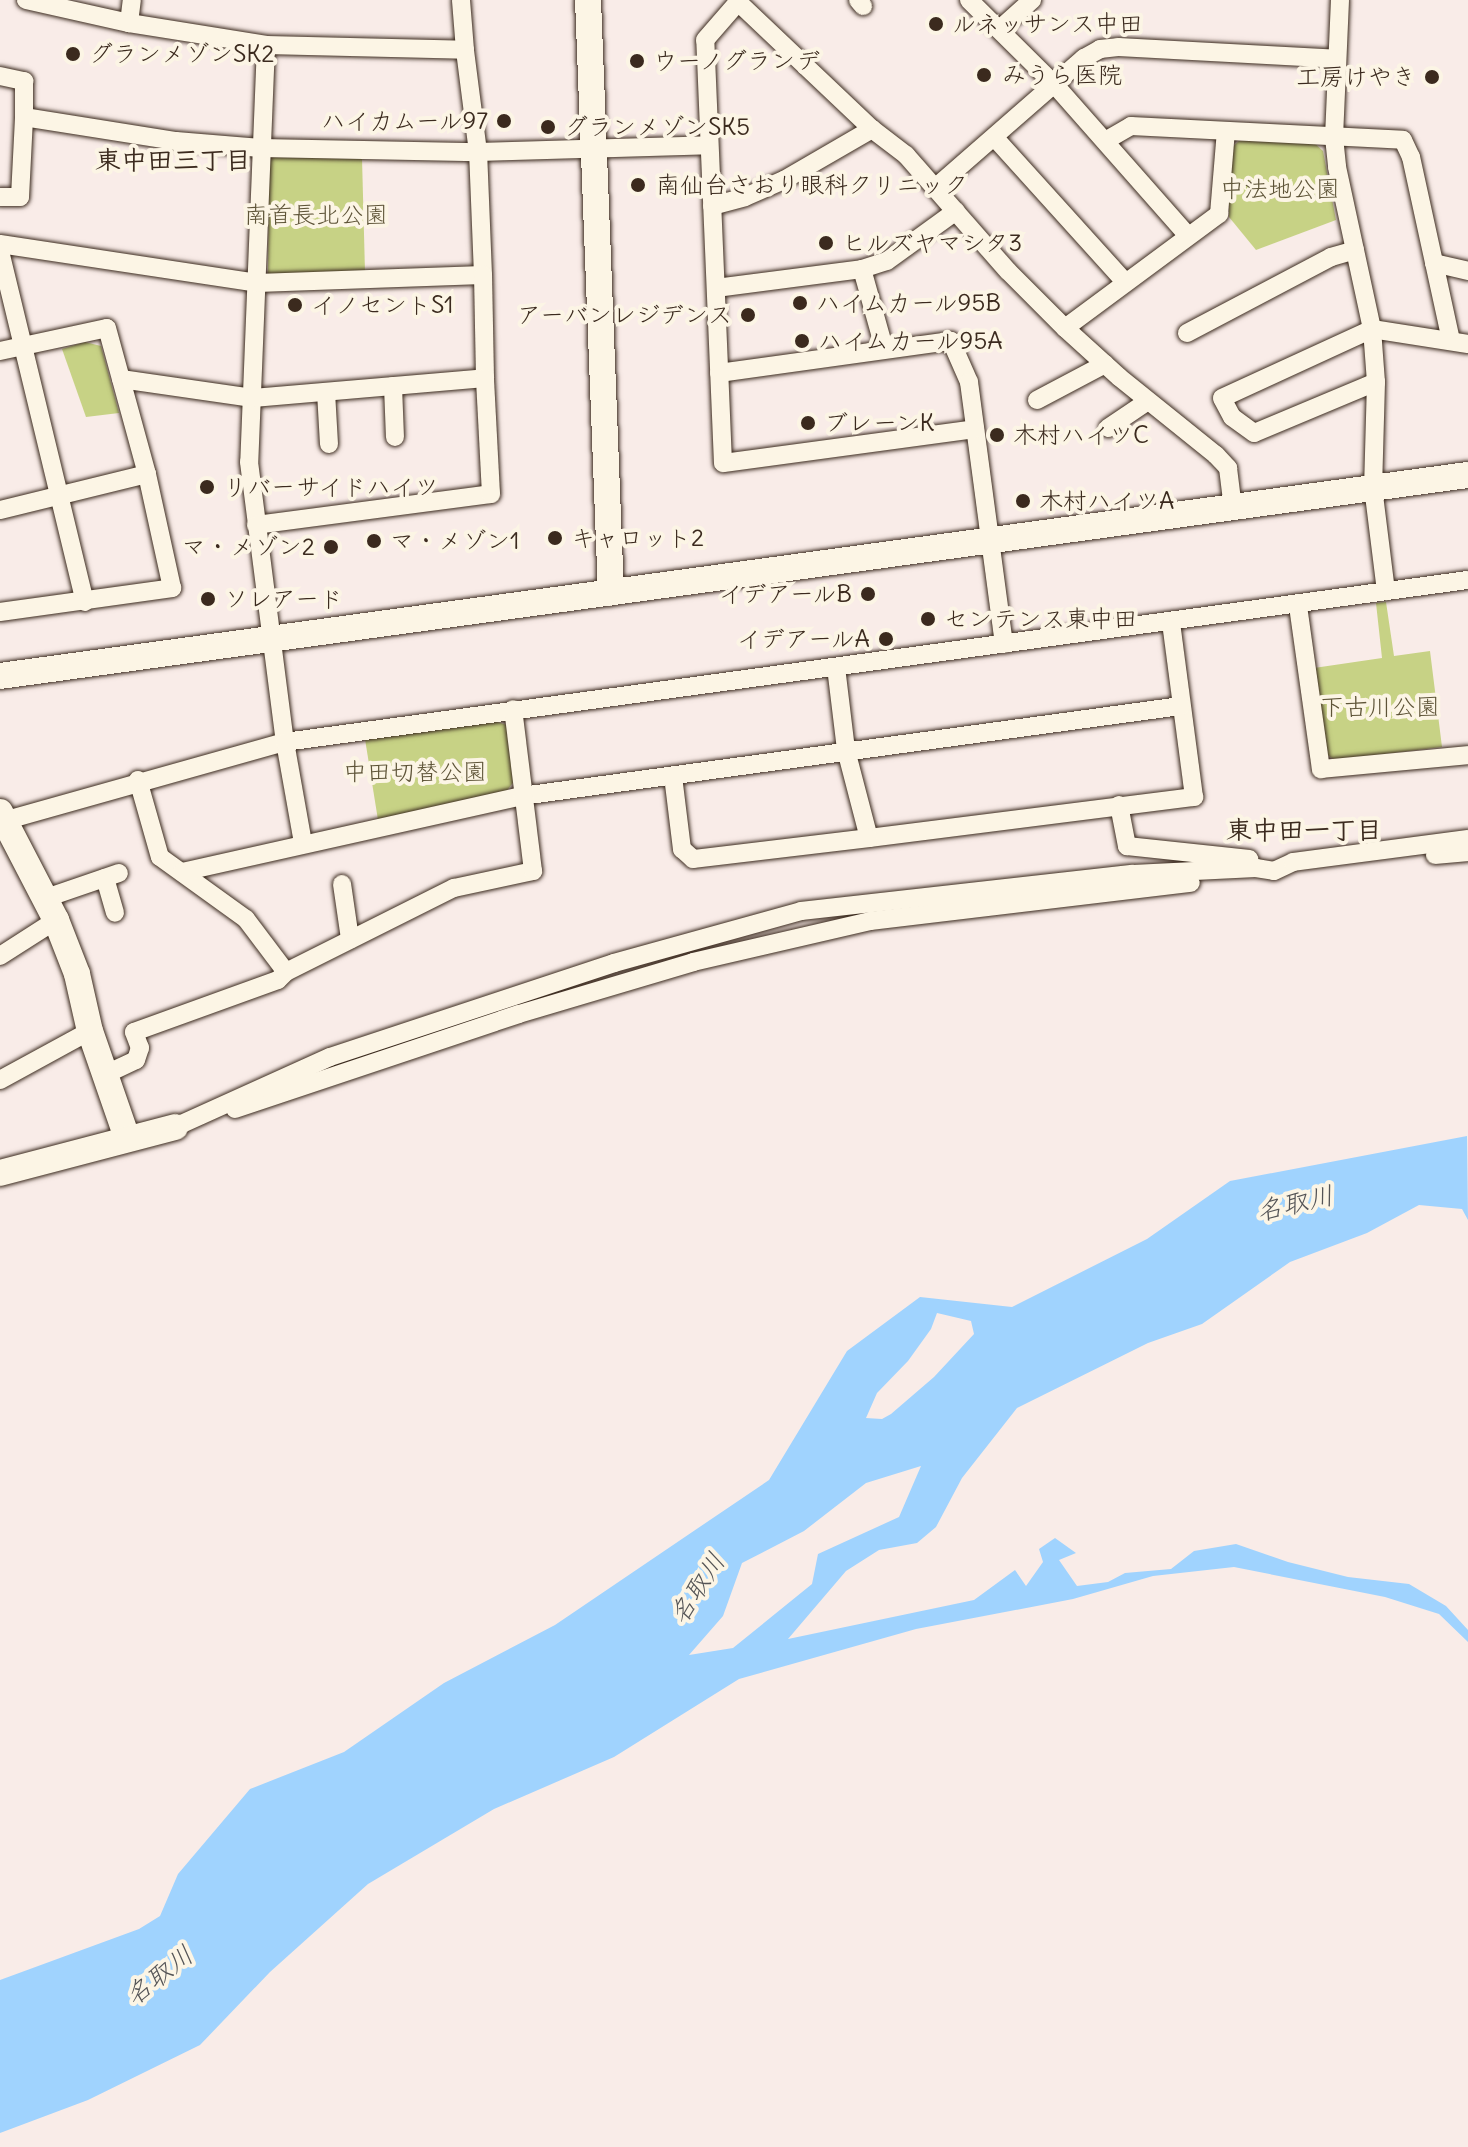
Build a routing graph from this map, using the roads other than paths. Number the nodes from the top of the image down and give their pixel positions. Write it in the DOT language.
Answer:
graph roads {
  1 [pos="26,0"];
  2 [pos="132,0"];
  3 [pos="461,0"];
  4 [pos="588,0"];
  5 [pos="969,0"];
  6 [pos="1032,0"];
  7 [pos="1340,0"];
  8 [pos="129,23"];
  9 [pos="1001,28"];
  10 [pos="266,45"];
  11 [pos="465,50"];
  12 [pos="1337,59"];
  13 [pos="0,76"];
  14 [pos="1055,85"];
  15 [pos="24,117"];
  16 [pos="872,129"];
  17 [pos="1226,131"];
  18 [pos="1334,137"];
  19 [pos="995,138"];
  20 [pos="1105,141"];
  21 [pos="709,145"];
  22 [pos="261,148"];
  23 [pos="594,150"];
  24 [pos="478,152"];
  25 [pos="935,188"];
  26 [pos="0,197"];
  27 [pos="712,206"];
  28 [pos="956,211"];
  29 [pos="1188,236"];
  30 [pos="0,244"];
  31 [pos="1355,250"];
  32 [pos="0,251"];
  33 [pos="1434,263"];
  34 [pos="862,269"];
  35 [pos="1468,271"];
  36 [pos="483,275"];
  37 [pos="1125,282"];
  38 [pos="257,283"];
  39 [pos="716,288"];
  40 [pos="1065,328"];
  41 [pos="1372,329"];
  42 [pos="1187,333"];
  43 [pos="1459,343"];
  44 [pos="21,346"];
  45 [pos="884,348"];
  46 [pos="0,351"];
  47 [pos="1105,364"];
  48 [pos="719,373"];
  49 [pos="485,378"];
  50 [pos="121,379"];
  51 [pos="1376,382"];
  52 [pos="393,386"];
  53 [pos="326,392"];
  54 [pos="253,398"];
  55 [pos="1037,400"];
  56 [pos="1148,401"];
  57 [pos="1108,428"];
  58 [pos="975,429"];
  59 [pos="395,437"];
  60 [pos="329,444"];
  61 [pos="147,474"];
  62 [pos="1468,475"];
  63 [pos="1373,487"];
  64 [pos="60,496"];
  65 [pos="1233,507"];
  66 [pos="0,510"];
  67 [pos="256,525"];
  68 [pos="990,541"];
  69 [pos="1468,580"];
  70 [pos="1386,591"];
  71 [pos="611,593"];
  72 [pos="85,602"];
  73 [pos="1298,606"];
  74 [pos="0,612"];
  75 [pos="1171,623"];
  76 [pos="271,638"];
  77 [pos="1004,644"];
  78 [pos="836,667"];
  79 [pos="0,676"];
  80 [pos="1181,706"];
  81 [pos="513,709"];
  82 [pos="285,742"];
  83 [pos="846,750"];
  84 [pos="1468,755"];
  85 [pos="673,776"];
  86 [pos="138,780"];
  87 [pos="522,796"];
  88 [pos="1119,805"];
  89 [pos="2,818"];
  90 [pos="869,838"];
  91 [pos="1468,839"];
  92 [pos="303,843"];
  93 [pos="1468,852"];
  94 [pos="1274,871"];
  95 [pos="182,872"];
  96 [pos="342,884"];
  97 [pos="51,909"];
  98 [pos="115,913"];
  99 [pos="350,939"];
  100 [pos="0,956"];
  101 [pos="286,972"];
  102 [pos="90,1031"];
  103 [pos="104,1075"];
  104 [pos="0,1080"];
  105 [pos="175,1127"];
  106 [pos="127,1138"];
  107 [pos="0,1173"];
  1 -- 8 [label="street"];
  2 -- 8 [label="street"];
  3 -- 11 [label="street"];
  4 -- 23 [label="street"];
  5 -- 9 [label="street"];
  6 -- 9 [label="street"];
  7 -- 12 [label="street"];
  8 -- 10 [label="street"];
  9 -- 14 [label="street"];
  10 -- 11 [label="street"];
  10 -- 22 [label="street"];
  11 -- 24 [label="street"];
  12 -- 14 [label="street"];
  12 -- 18 [label="street"];
  13 -- 15 [label="street"];
  14 -- 19 [label="street"];
  14 -- 20 [label="street"];
  15 -- 22 [label="street"];
  15 -- 26 [label="street"];
  16 -- 21 [label="street"];
  16 -- 25 [label="street"];
  16 -- 27 [label="street"];
  17 -- 18 [label="street"];
  17 -- 20 [label="street"];
  17 -- 29 [label="street"];
  18 -- 31 [label="street"];
  18 -- 33 [label="street"];
  19 -- 25 [label="street"];
  19 -- 37 [label="street"];
  20 -- 29 [label="street"];
  21 -- 23 [label="street"];
  21 -- 27 [label="street"];
  22 -- 24 [label="street"];
  22 -- 38 [label="street"];
  23 -- 24 [label="street"];
  23 -- 71 [label="street"];
  24 -- 36 [label="street"];
  25 -- 28 [label="street"];
  27 -- 39 [label="street"];
  28 -- 34 [label="street"];
  28 -- 40 [label="street"];
  29 -- 37 [label="street"];
  30 -- 38 [label="street"];
  31 -- 41 [label="street"];
  31 -- 42 [label="street"];
  32 -- 44 [label="street"];
  33 -- 35 [label="street"];
  33 -- 43 [label="street"];
  34 -- 39 [label="street"];
  34 -- 45 [label="street"];
  36 -- 38 [label="street"];
  36 -- 49 [label="street"];
  37 -- 40 [label="street"];
  38 -- 54 [label="street"];
  39 -- 48 [label="street"];
  40 -- 47 [label="street"];
  41 -- 43 [label="street"];
  41 -- 51 [label="street"];
  41 -- 51 [label="street"];
  44 -- 46 [label="street"];
  44 -- 50 [label="street"];
  44 -- 64 [label="street"];
  45 -- 48 [label="street"];
  45 -- 58 [label="street"];
  47 -- 55 [label="street"];
  47 -- 56 [label="street"];
  48 -- 58 [label="street"];
  49 -- 52 [label="street"];
  49 -- 67 [label="street"];
  50 -- 54 [label="street"];
  50 -- 61 [label="street"];
  51 -- 63 [label="street"];
  52 -- 53 [label="street"];
  52 -- 59 [label="street"];
  53 -- 54 [label="street"];
  53 -- 60 [label="street"];
  54 -- 67 [label="street"];
  56 -- 57 [label="street"];
  56 -- 65 [label="street"];
  58 -- 68 [label="street"];
  61 -- 64 [label="street"];
  61 -- 72 [label="street"];
  62 -- 63 [label="street"];
  63 -- 65 [label="street"];
  63 -- 70 [label="street"];
  64 -- 66 [label="street"];
  64 -- 72 [label="street"];
  65 -- 68 [label="street"];
  67 -- 76 [label="street"];
  68 -- 71 [label="street"];
  68 -- 77 [label="street"];
  69 -- 70 [label="street"];
  70 -- 73 [label="street"];
  71 -- 76 [label="street"];
  72 -- 74 [label="street"];
  73 -- 75 [label="street"];
  73 -- 84 [label="street"];
  75 -- 77 [label="street"];
  75 -- 80 [label="street"];
  76 -- 79 [label="street"];
  76 -- 82 [label="street"];
  77 -- 78 [label="street"];
  78 -- 81 [label="street"];
  78 -- 83 [label="street"];
  80 -- 83 [label="street"];
  80 -- 88 [label="street"];
  81 -- 82 [label="street"];
  81 -- 87 [label="street"];
  82 -- 86 [label="street"];
  82 -- 92 [label="street"];
  83 -- 85 [label="street"];
  83 -- 90 [label="street"];
  85 -- 87 [label="street"];
  85 -- 90 [label="street"];
  86 -- 89 [label="street"];
  86 -- 95 [label="street"];
  87 -- 92 [label="street"];
  87 -- 99 [label="street"];
  88 -- 90 [label="street"];
  88 -- 94 [label="street"];
  89 -- 97 [label="street"];
  91 -- 94 [label="street"];
  92 -- 95 [label="street"];
  93 -- 94 [label="street"];
  94 -- 105 [label="street"];
  94 -- 105 [label="street"];
  95 -- 101 [label="street"];
  96 -- 99 [label="street"];
  97 -- 98 [label="street"];
  97 -- 100 [label="street"];
  97 -- 102 [label="street"];
  99 -- 101 [label="street"];
  101 -- 103 [label="street"];
  102 -- 103 [label="street"];
  102 -- 104 [label="street"];
  103 -- 106 [label="street"];
  105 -- 106 [label="street"];
  106 -- 107 [label="street"];
}
